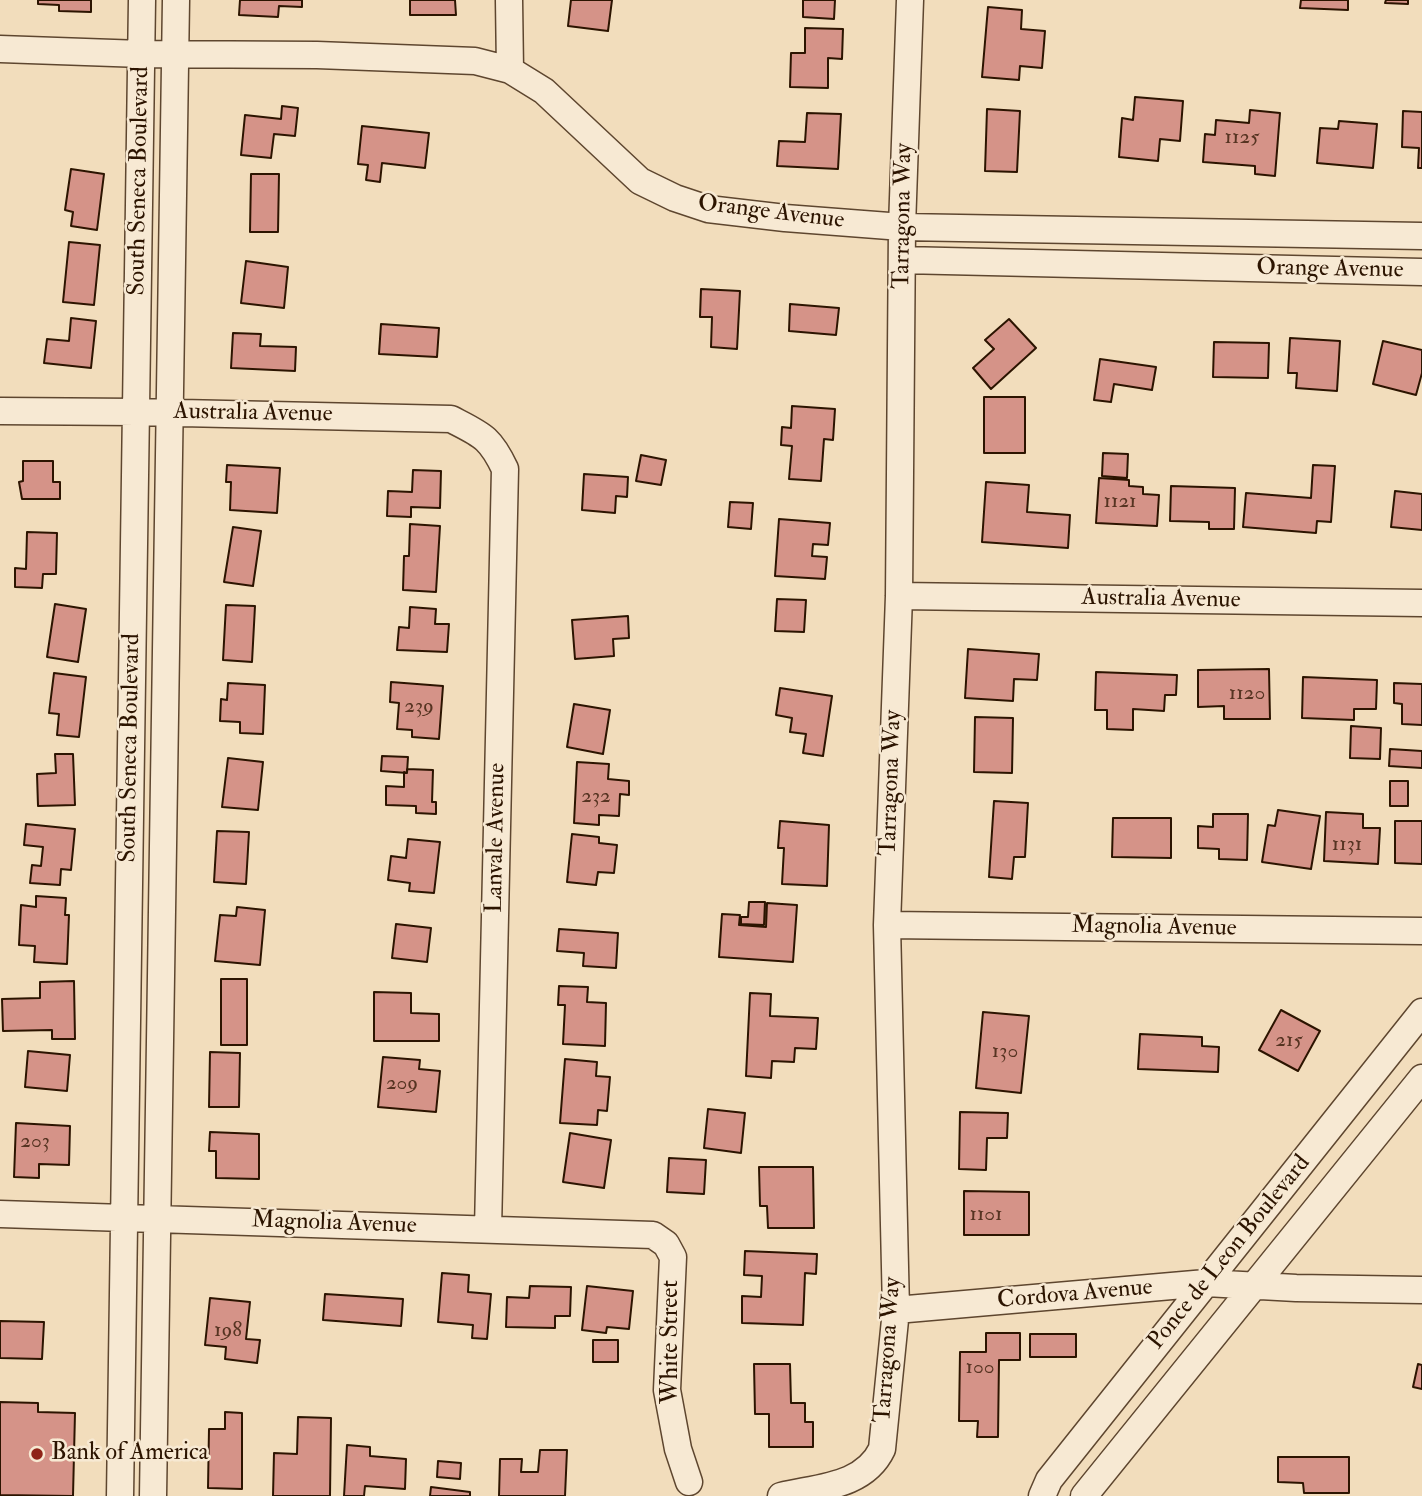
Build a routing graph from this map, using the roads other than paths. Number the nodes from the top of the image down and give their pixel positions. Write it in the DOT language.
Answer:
graph roads {
  1 [pos="142,0"];
  2 [pos="176,0"];
  3 [pos="509,0"];
  4 [pos="910,0"];
  5 [pos="0,49"];
  6 [pos="142,54"];
  7 [pos="175,55"];
  8 [pos="510,70"];
  9 [pos="902,227"];
  10 [pos="1190,232"];
  11 [pos="1422,236"];
  12 [pos="902,260"];
  13 [pos="1189,266"];
  14 [pos="1422,272"];
  15 [pos="0,411"];
  16 [pos="136,412"];
  17 [pos="170,412"];
  18 [pos="496,450"];
  19 [pos="900,596"];
  20 [pos="1422,604"];
  21 [pos="164,820"];
  22 [pos="130,822"];
  23 [pos="887,925"];
  24 [pos="1422,931"];
  25 [pos="1422,1012"];
  26 [pos="1422,1078"];
  27 [pos="0,1214"];
  28 [pos="124,1218"];
  29 [pos="158,1219"];
  30 [pos="488,1229"];
  31 [pos="666,1244"];
  32 [pos="1206,1283"];
  33 [pos="1256,1286"];
  34 [pos="1422,1290"];
  35 [pos="896,1310"];
  36 [pos="121,1397"];
  37 [pos="155,1399"];
  38 [pos="689,1482"];
  39 [pos="120,1496"];
  40 [pos="153,1496"];
  41 [pos="781,1496"];
  42 [pos="1042,1496"];
  43 [pos="1084,1496"];
  1 -- 6 [label="street, South Seneca Boulevard"];
  2 -- 7 [label="street, South Seneca Boulevard"];
  3 -- 8 [label="street"];
  4 -- 9 [label="street, Tarragona Way"];
  5 -- 6 [label="street, Orange Avenue"];
  6 -- 7 [label="street, Orange Avenue"];
  6 -- 16 [label="street, South Seneca Boulevard"];
  7 -- 8 [label="street, Orange Avenue"];
  7 -- 17 [label="street, South Seneca Boulevard"];
  8 -- 9 [label="street, Orange Avenue"];
  9 -- 10 [label="street, Orange Avenue"];
  9 -- 12 [label="street, Tarragona Way"];
  10 -- 11 [label="street, Orange Avenue"];
  10 -- 13 [label="street"];
  12 -- 13 [label="street, Orange Avenue"];
  12 -- 19 [label="street, Tarragona Way"];
  13 -- 14 [label="street, Orange Avenue"];
  15 -- 16 [label="street, Australia Avenue"];
  16 -- 17 [label="street, Australia Avenue"];
  16 -- 22 [label="street, South Seneca Boulevard"];
  17 -- 18 [label="street, Australia Avenue"];
  17 -- 21 [label="street, South Seneca Boulevard"];
  18 -- 30 [label="street, Lanvale Avenue"];
  19 -- 20 [label="street, Australia Avenue"];
  19 -- 23 [label="street, Tarragona Way"];
  21 -- 22 [label="street"];
  21 -- 29 [label="street, South Seneca Boulevard"];
  22 -- 28 [label="street, South Seneca Boulevard"];
  23 -- 24 [label="street, Magnolia Avenue"];
  23 -- 35 [label="street, Tarragona Way"];
  25 -- 32 [label="street, Ponce de Leon Boulevard"];
  26 -- 33 [label="street, Ponce de Leon Boulevard"];
  27 -- 28 [label="street, Magnolia Avenue"];
  28 -- 29 [label="street, Magnolia Avenue"];
  28 -- 36 [label="street, South Seneca Boulevard"];
  29 -- 30 [label="street, Magnolia Avenue"];
  29 -- 37 [label="street, South Seneca Boulevard"];
  30 -- 31 [label="street, Magnolia Avenue"];
  31 -- 38 [label="street, White Street"];
  32 -- 33 [label="street, Cordova Avenue"];
  32 -- 35 [label="street, Cordova Avenue"];
  32 -- 42 [label="street, Ponce de Leon Boulevard"];
  33 -- 34 [label="street, Cordova Avenue"];
  33 -- 43 [label="street, Ponce de Leon Boulevard"];
  35 -- 41 [label="street, Tarragona Way"];
  36 -- 37 [label="street"];
  36 -- 39 [label="street, South Seneca Boulevard"];
  37 -- 40 [label="street, South Seneca Boulevard"];
}
